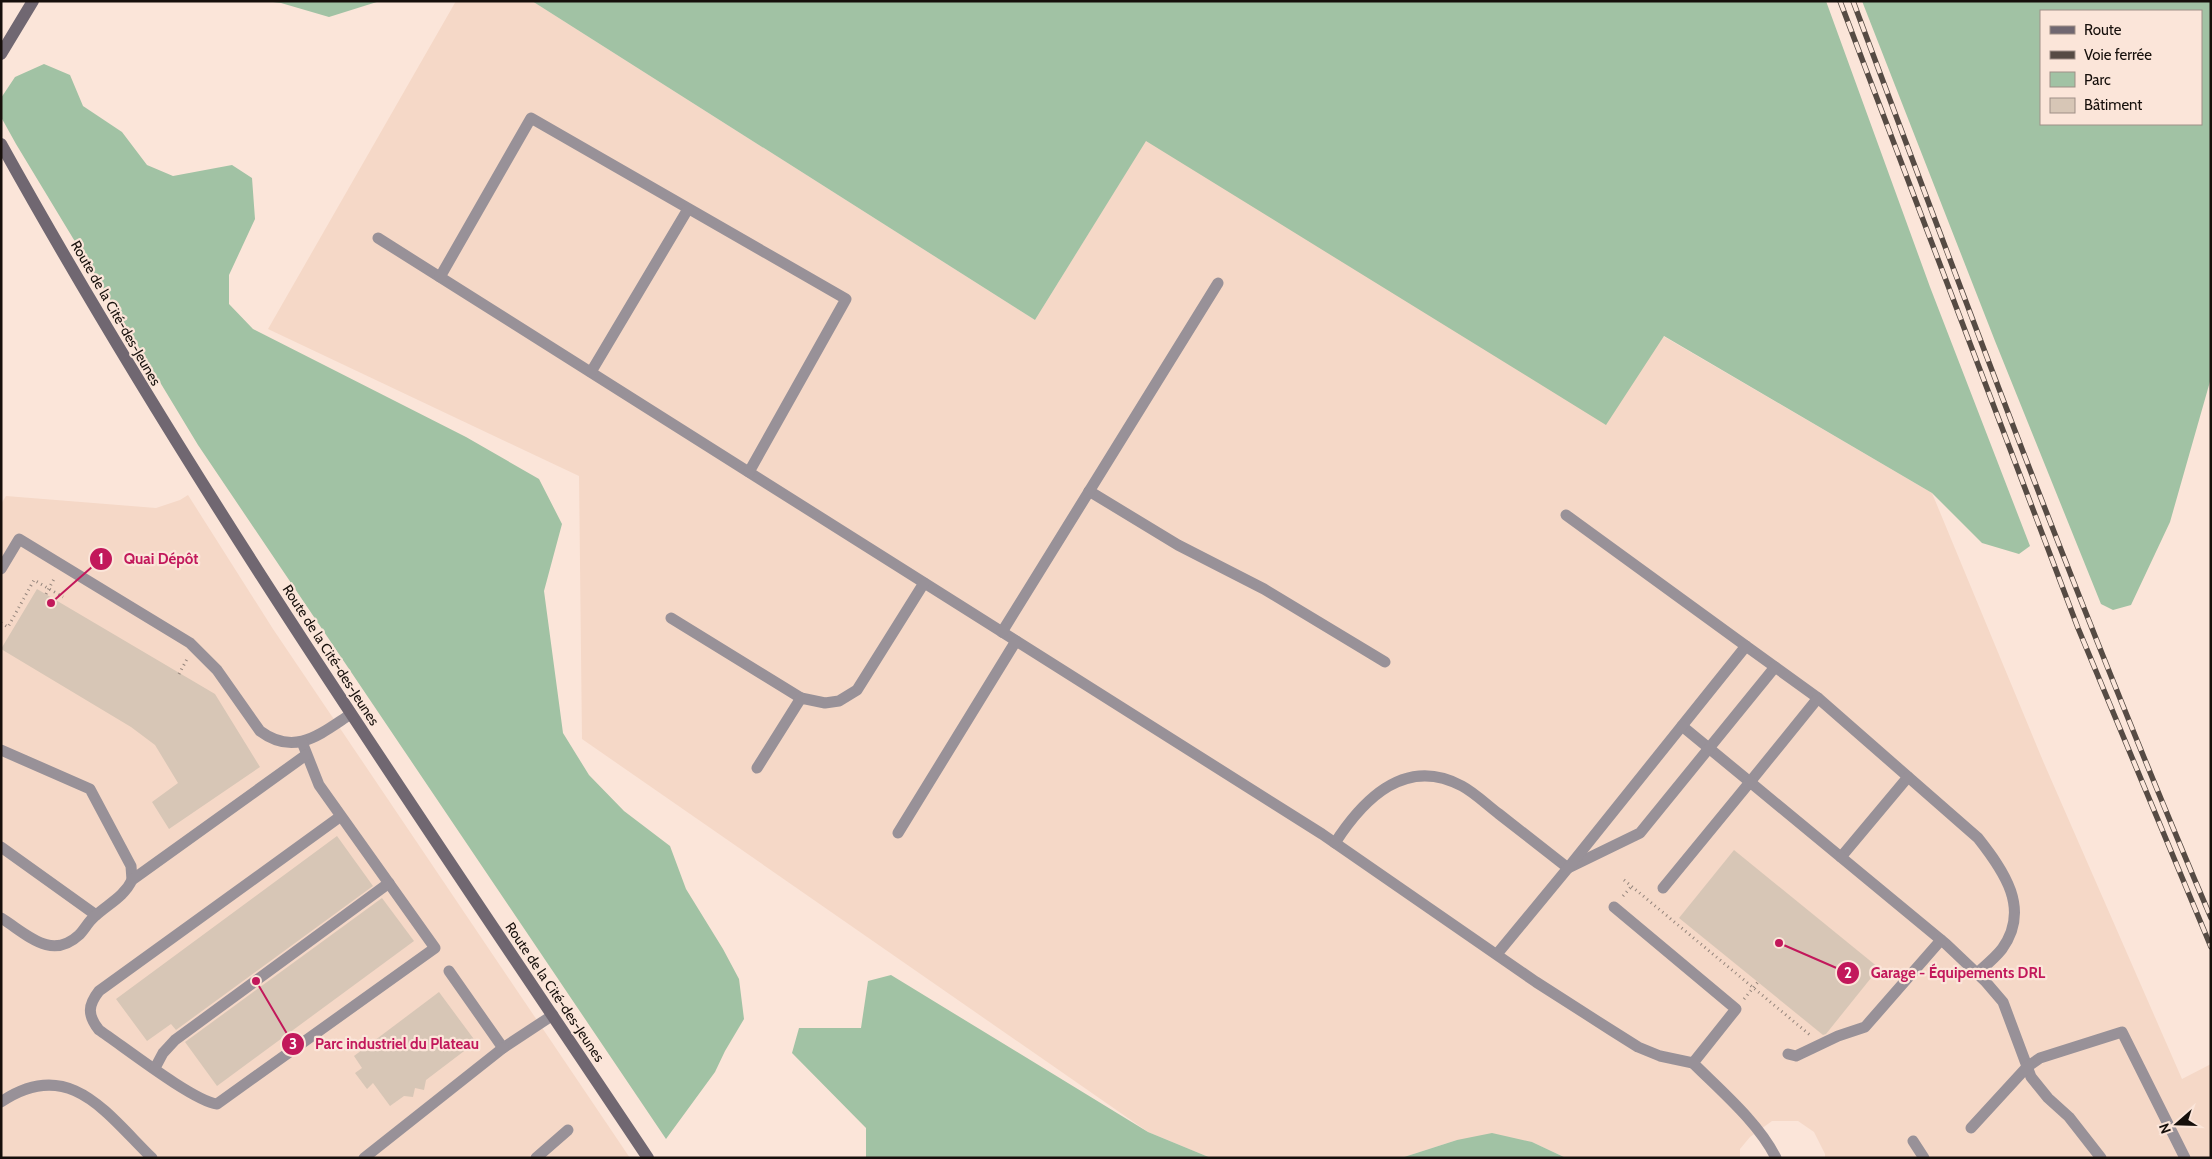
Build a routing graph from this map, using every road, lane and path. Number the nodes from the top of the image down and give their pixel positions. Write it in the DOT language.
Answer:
graph roads {
  1 [pos="33,1"];
  2 [pos="1,54"];
  3 [pos="1,144"];
  4 [pos="688,209"];
  5 [pos="378,238"];
  6 [pos="440,277"];
  7 [pos="1218,283"];
  8 [pos="591,372"];
  9 [pos="749,472"];
  10 [pos="1089,491"];
  11 [pos="1566,515"];
  12 [pos="1,569"];
  13 [pos="924,583"];
  14 [pos="49,589"];
  15 [pos="46,594"];
  16 [pos="63,597"];
  17 [pos="671,618"];
  18 [pos="1,623"];
  19 [pos="8,627"];
  20 [pos="13,630"];
  21 [pos="1002,632"];
  22 [pos="1016,641"];
  23 [pos="1746,646"];
  24 [pos="191,653"];
  25 [pos="1385,662"];
  26 [pos="1775,667"];
  27 [pos="179,674"];
  28 [pos="801,698"];
  29 [pos="1818,698"];
  30 [pos="351,714"];
  31 [pos="1682,726"];
  32 [pos="302,742"];
  33 [pos="1709,749"];
  34 [pos="3,755"];
  35 [pos="306,756"];
  36 [pos="757,768"];
  37 [pos="1908,777"];
  38 [pos="1750,782"];
  39 [pos="341,816"];
  40 [pos="898,833"];
  41 [pos="1335,843"];
  42 [pos="1,847"];
  43 [pos="1841,857"];
  44 [pos="1568,868"];
  45 [pos="132,880"];
  46 [pos="1624,880"];
  47 [pos="389,883"];
  48 [pos="1663,888"];
  49 [pos="1614,907"];
  50 [pos="96,915"];
  51 [pos="1,918"];
  52 [pos="1941,940"];
  53 [pos="1497,954"];
  54 [pos="449,971"];
  55 [pos="1976,973"];
  56 [pos="1758,982"];
  57 [pos="1753,987"];
  58 [pos="553,1015"];
  59 [pos="1815,1038"];
  60 [pos="503,1048"];
  61 [pos="1788,1054"];
  62 [pos="1692,1063"];
  63 [pos="2027,1067"];
  64 [pos="155,1068"];
  65 [pos="1,1102"];
  66 [pos="1971,1128"];
  67 [pos="568,1130"];
  68 [pos="1913,1141"];
  69 [pos="152,1158"];
  70 [pos="364,1158"];
  71 [pos="536,1158"];
  72 [pos="648,1158"];
  73 [pos="1776,1158"];
  74 [pos="1924,1158"];
  75 [pos="2101,1158"];
  76 [pos="2185,1158"];
  1 -- 2 [label="main road"];
  3 -- 30 [label="main road, Route de la Cité-des-Jeunes"];
  4 -- 6 [label="lane"];
  4 -- 8 [label="lane"];
  4 -- 9 [label="lane"];
  5 -- 6 [label="lane"];
  6 -- 8 [label="lane"];
  7 -- 10 [label="lane"];
  8 -- 9 [label="lane"];
  9 -- 13 [label="lane"];
  10 -- 21 [label="lane"];
  10 -- 25 [label="lane"];
  11 -- 23 [label="lane"];
  12 -- 32 [label="lane"];
  13 -- 21 [label="lane"];
  13 -- 28 [label="lane"];
  14 -- 15 [label="path"];
  14 -- 16 [label="path"];
  14 -- 19 [label="path"];
  17 -- 28 [label="lane"];
  18 -- 19 [label="path"];
  19 -- 20 [label="path"];
  21 -- 22 [label="lane"];
  22 -- 40 [label="lane"];
  22 -- 41 [label="lane"];
  23 -- 26 [label="lane"];
  23 -- 31 [label="lane"];
  24 -- 27 [label="path"];
  26 -- 29 [label="lane"];
  26 -- 33 [label="lane"];
  28 -- 36 [label="lane"];
  29 -- 37 [label="lane"];
  29 -- 38 [label="lane"];
  30 -- 32 [label="lane"];
  30 -- 58 [label="main road, Route de la Cité-des-Jeunes"];
  31 -- 33 [label="lane"];
  31 -- 44 [label="lane"];
  32 -- 35 [label="lane"];
  33 -- 38 [label="lane"];
  33 -- 44 [label="lane"];
  34 -- 45 [label="lane"];
  35 -- 39 [label="lane"];
  35 -- 45 [label="lane"];
  37 -- 43 [label="lane"];
  37 -- 55 [label="lane"];
  38 -- 43 [label="lane"];
  38 -- 48 [label="lane"];
  39 -- 47 [label="lane"];
  39 -- 64 [label="lane"];
  41 -- 44 [label="lane"];
  41 -- 53 [label="lane"];
  42 -- 50 [label="lane"];
  43 -- 52 [label="lane"];
  44 -- 53 [label="lane"];
  45 -- 50 [label="lane"];
  46 -- 57 [label="path"];
  47 -- 64 [label="lane"];
  47 -- 64 [label="lane"];
  49 -- 62 [label="lane"];
  50 -- 51 [label="lane"];
  52 -- 55 [label="lane"];
  52 -- 61 [label="lane"];
  53 -- 62 [label="lane"];
  54 -- 60 [label="lane"];
  55 -- 63 [label="lane"];
  56 -- 57 [label="path"];
  57 -- 59 [label="path"];
  58 -- 60 [label="lane"];
  58 -- 72 [label="main road, Route de la Cité-des-Jeunes"];
  60 -- 70 [label="lane"];
  62 -- 73 [label="lane"];
  63 -- 66 [label="lane"];
  63 -- 75 [label="lane"];
  63 -- 76 [label="lane"];
  65 -- 69 [label="lane"];
  67 -- 71 [label="lane"];
  68 -- 74 [label="lane"];
}
